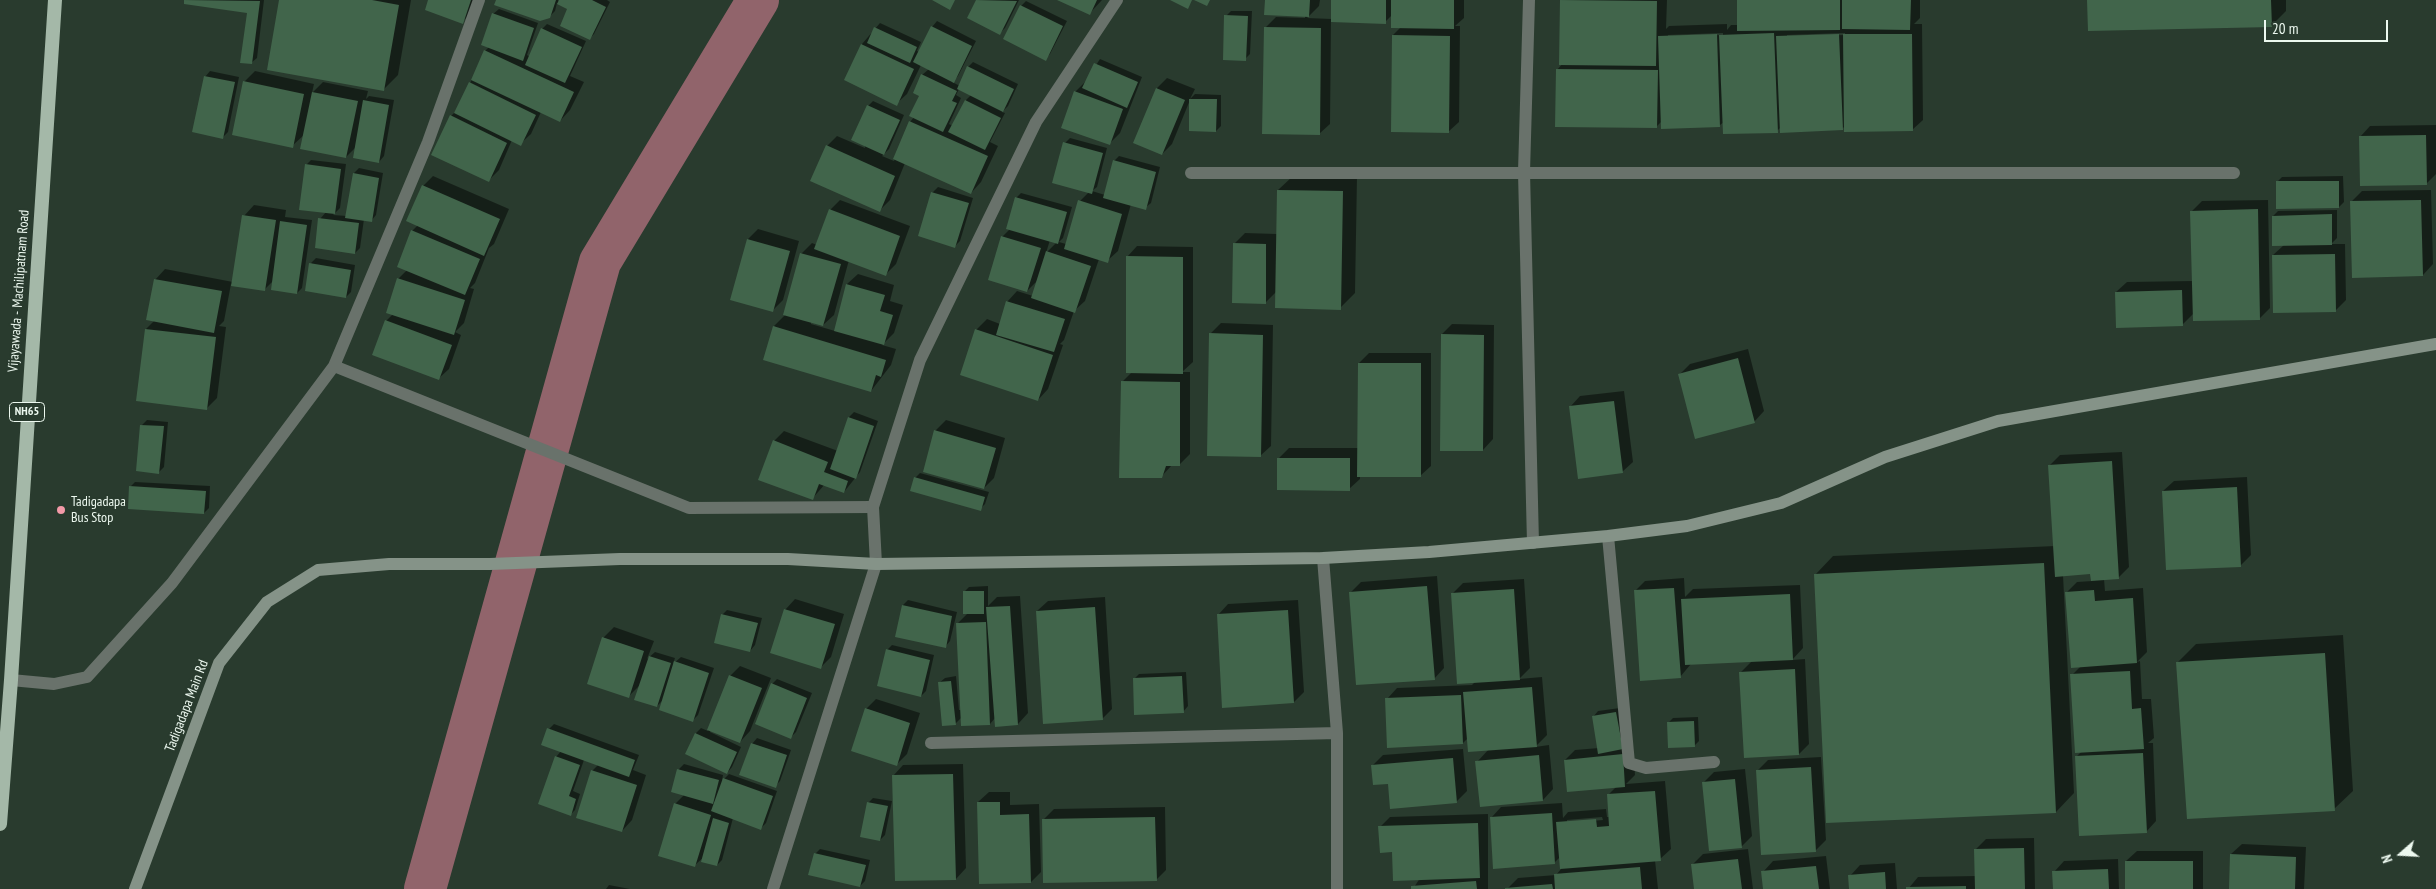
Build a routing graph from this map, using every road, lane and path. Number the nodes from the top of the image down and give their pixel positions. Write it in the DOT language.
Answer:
graph roads {
  1 [pos="55,0"];
  2 [pos="479,0"];
  3 [pos="1117,0"];
  4 [pos="1529,0"];
  5 [pos="1524,172"];
  6 [pos="1191,173"];
  7 [pos="2234,173"];
  8 [pos="2436,344"];
  9 [pos="334,366"];
  10 [pos="873,507"];
  11 [pos="1608,536"];
  12 [pos="1533,543"];
  13 [pos="1323,558"];
  14 [pos="876,564"];
  15 [pos="12,680"];
  16 [pos="1337,733"];
  17 [pos="931,743"];
  18 [pos="1714,762"];
  19 [pos="0,824"];
  20 [pos="135,889"];
  21 [pos="773,889"];
  22 [pos="1337,889"];
  1 -- 15 [label="highway, Vijayawada - Machilipatnam Road / NH65"];
  2 -- 9 [label="street"];
  3 -- 10 [label="street"];
  4 -- 5 [label="street"];
  5 -- 6 [label="street"];
  5 -- 7 [label="street"];
  5 -- 12 [label="street"];
  8 -- 11 [label="main road"];
  9 -- 10 [label="street"];
  9 -- 15 [label="street"];
  10 -- 14 [label="street"];
  11 -- 12 [label="main road"];
  11 -- 18 [label="street"];
  12 -- 13 [label="main road"];
  13 -- 14 [label="main road"];
  13 -- 16 [label="street"];
  14 -- 20 [label="main road, Tadigadapa Main Rd"];
  14 -- 21 [label="street"];
  15 -- 19 [label="highway, Vijayawada - Machilipatnam Road / NH65"];
  16 -- 17 [label="street"];
  16 -- 22 [label="street"];
}
